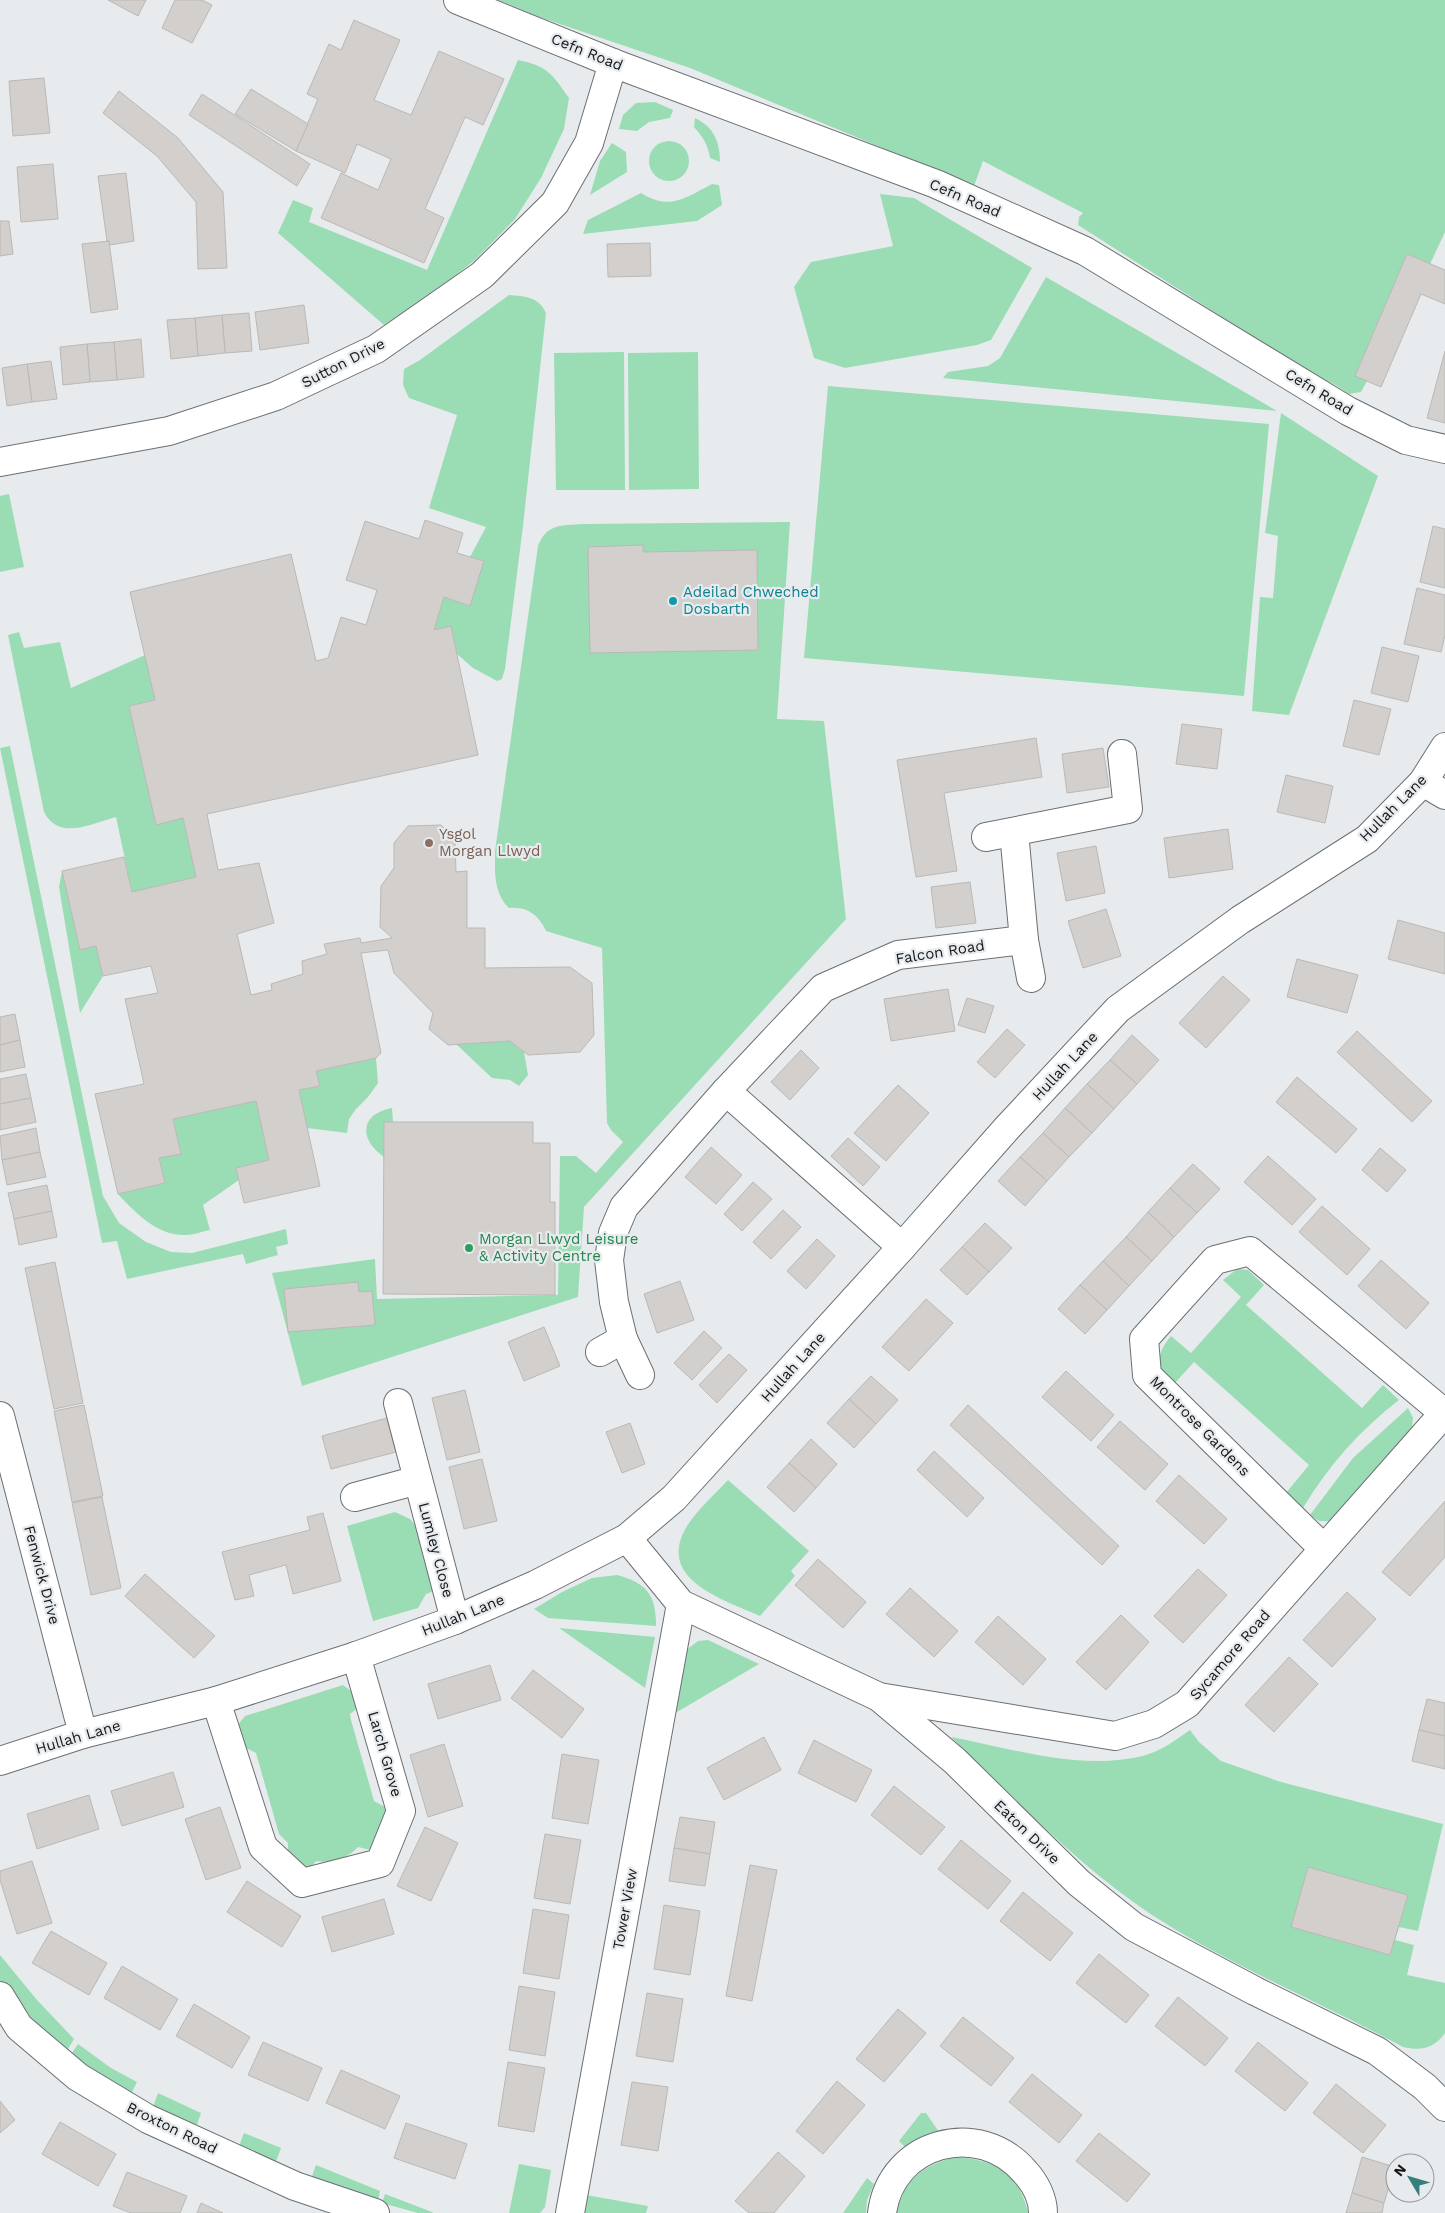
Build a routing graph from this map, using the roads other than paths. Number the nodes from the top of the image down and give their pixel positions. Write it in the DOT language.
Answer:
graph roads {
  1 [pos="458,0"];
  2 [pos="613,63"];
  3 [pos="1445,449"];
  4 [pos="0,462"];
  5 [pos="1445,747"];
  6 [pos="1122,754"];
  7 [pos="1434,789"];
  8 [pos="1014,832"];
  9 [pos="986,837"];
  10 [pos="1024,940"];
  11 [pos="1031,978"];
  12 [pos="726,1091"];
  13 [pos="902,1247"];
  14 [pos="623,1339"];
  15 [pos="600,1352"];
  16 [pos="640,1375"];
  17 [pos="398,1403"];
  18 [pos="1444,1412"];
  19 [pos="0,1416"];
  20 [pos="418,1480"];
  21 [pos="355,1497"];
  22 [pos="627,1538"];
  23 [pos="1323,1548"];
  24 [pos="681,1604"];
  25 [pos="455,1620"];
  26 [pos="356,1656"];
  27 [pos="879,1697"];
  28 [pos="216,1701"];
  29 [pos="84,1734"];
  30 [pos="0,1760"];
  31 [pos="0,1996"];
  32 [pos="9,2035"];
  33 [pos="1445,2107"];
  34 [pos="375,2213"];
  35 [pos="570,2213"];
  36 [pos="882,2213"];
  37 [pos="1043,2213"];
  1 -- 2 [label="street, Cefn Road"];
  2 -- 3 [label="street, Cefn Road"];
  2 -- 4 [label="street, Sutton Drive"];
  5 -- 7 [label="street, Hullah Lane"];
  6 -- 8 [label="street"];
  7 -- 13 [label="street, Hullah Lane"];
  8 -- 9 [label="street"];
  8 -- 10 [label="street"];
  10 -- 11 [label="street"];
  10 -- 12 [label="street, Falcon Road"];
  12 -- 13 [label="street"];
  12 -- 14 [label="street, Falcon Road"];
  13 -- 22 [label="street, Hullah Lane"];
  14 -- 15 [label="street"];
  14 -- 16 [label="street, Falcon Road"];
  17 -- 20 [label="street, Lumley Close"];
  18 -- 23 [label="street, Sycamore Road"];
  18 -- 23 [label="street, Montrose Gardens"];
  19 -- 29 [label="street, Fenwick Drive"];
  20 -- 21 [label="street"];
  20 -- 25 [label="street, Lumley Close"];
  22 -- 24 [label="street, Eaton Drive"];
  22 -- 25 [label="street, Hullah Lane"];
  23 -- 27 [label="street, Sycamore Road"];
  24 -- 27 [label="street, Eaton Drive"];
  24 -- 35 [label="street, Tower View"];
  25 -- 26 [label="street, Hullah Lane"];
  26 -- 28 [label="street, Hullah Lane"];
  26 -- 28 [label="street, Larch Grove"];
  27 -- 33 [label="street, Eaton Drive"];
  28 -- 29 [label="street, Hullah Lane"];
  29 -- 30 [label="street, Hullah Lane"];
  31 -- 32 [label="street, Broxton Road"];
  32 -- 34 [label="street, Broxton Road"];
  36 -- 37 [label="street"];
}
